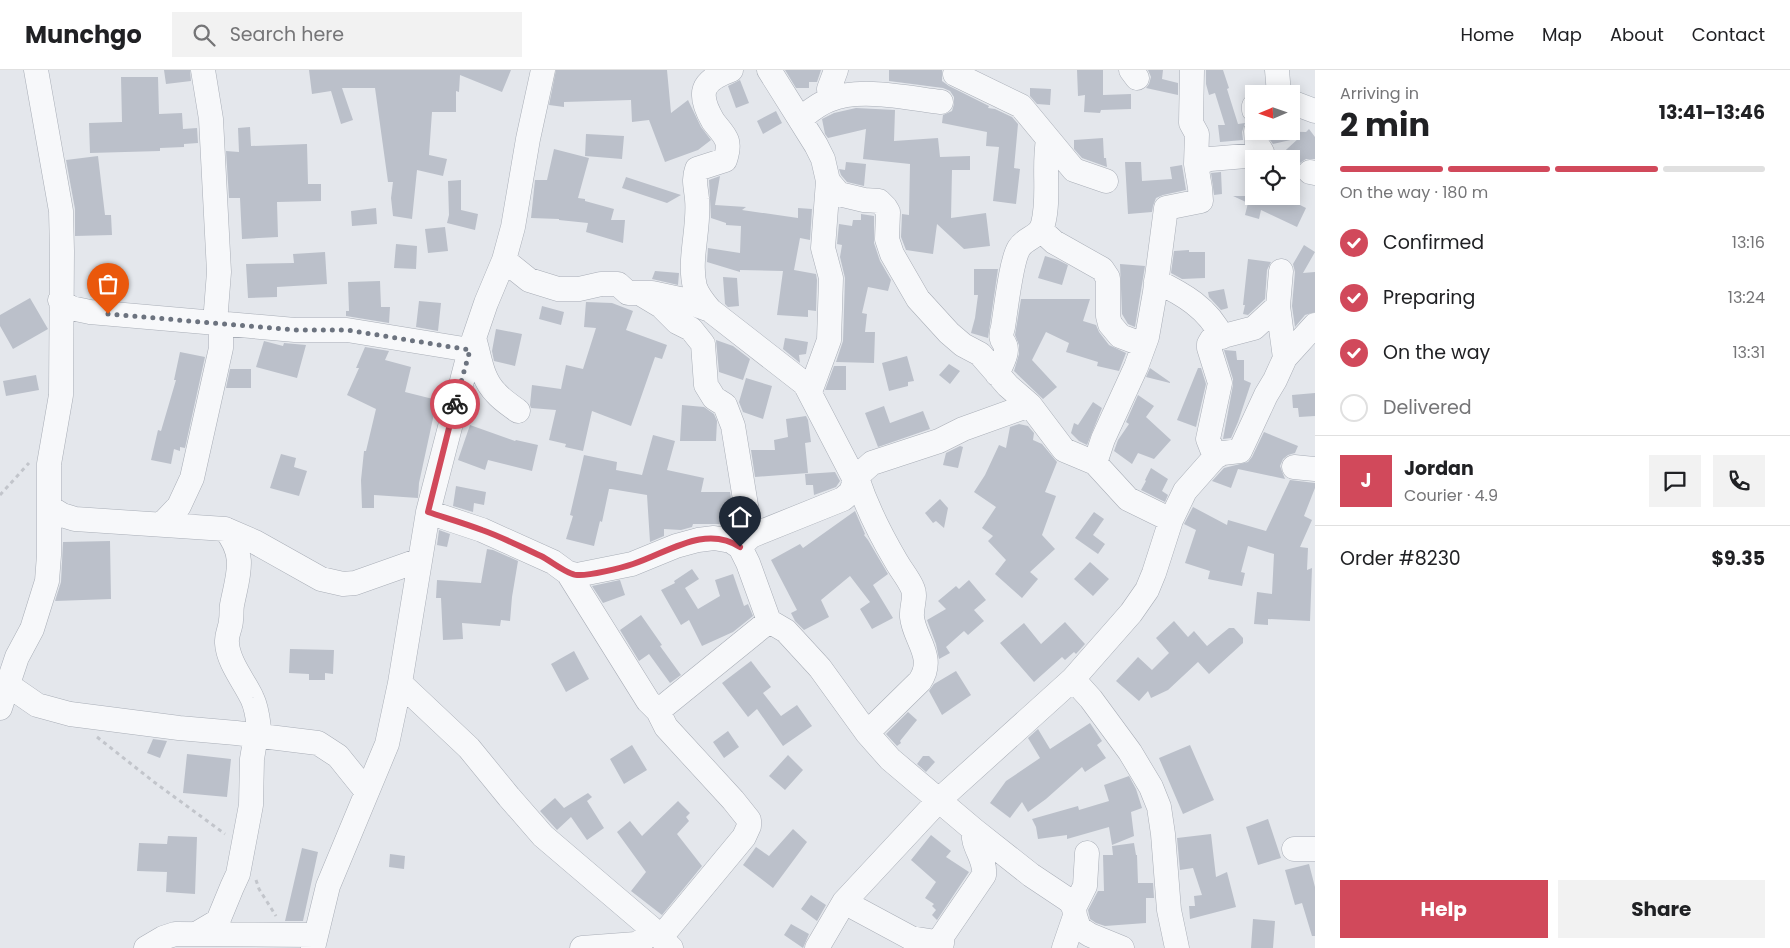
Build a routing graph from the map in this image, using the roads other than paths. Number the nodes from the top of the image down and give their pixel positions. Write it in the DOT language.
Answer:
graph roads {
  1 [pos="36,70"];
  2 [pos="202,70"];
  3 [pos="543,70"];
  4 [pos="731,70"];
  5 [pos="769,70"];
  6 [pos="836,70"];
  7 [pos="1192,70"];
  8 [pos="1277,70"];
  9 [pos="955,74"];
  10 [pos="1278,85"];
  11 [pos="830,99"];
  12 [pos="941,102"];
  13 [pos="1300,105"];
  14 [pos="1315,111"];
  15 [pos="800,119"];
  16 [pos="1048,140"];
  17 [pos="1257,140"];
  18 [pos="1196,164"];
  19 [pos="828,181"];
  20 [pos="1106,181"];
  21 [pos="1041,230"];
  22 [pos="504,260"];
  23 [pos="1281,271"];
  24 [pos="1156,281"];
  25 [pos="641,294"];
  26 [pos="60,300"];
  27 [pos="1278,306"];
  28 [pos="710,310"];
  29 [pos="218,324"];
  30 [pos="1315,325"];
  31 [pos="1222,337"];
  32 [pos="472,344"];
  33 [pos="1144,345"];
  34 [pos="1285,358"];
  35 [pos="997,374"];
  36 [pos="810,392"];
  37 [pos="1030,405"];
  38 [pos="518,411"];
  39 [pos="1215,457"];
  40 [pos="1095,463"];
  41 [pos="856,479"];
  42 [pos="49,508"];
  43 [pos="428,512"];
  44 [pos="1171,520"];
  45 [pos="162,524"];
  46 [pos="226,528"];
  47 [pos="745,541"];
  48 [pos="420,560"];
  49 [pos="568,573"];
  50 [pos="769,621"];
  51 [pos="1073,679"];
  52 [pos="400,683"];
  53 [pos="8,685"];
  54 [pos="0,708"];
  55 [pos="658,711"];
  56 [pos="867,733"];
  57 [pos="258,735"];
  58 [pos="367,792"];
  59 [pos="939,800"];
  60 [pos="974,830"];
  61 [pos="1087,853"];
  62 [pos="844,902"];
  63 [pos="1075,912"];
  64 [pos="196,934"];
  65 [pos="661,938"];
  66 [pos="314,942"];
  67 [pos="942,946"];
  68 [pos="146,948"];
  69 [pos="582,948"];
  70 [pos="817,948"];
  71 [pos="1064,948"];
  72 [pos="1122,948"];
  73 [pos="1177,948"];
  1 -- 26 [label="street"];
  2 -- 29 [label="street"];
  3 -- 22 [label="street"];
  4 -- 28 [label="street"];
  5 -- 15 [label="street"];
  6 -- 11 [label="street"];
  7 -- 18 [label="street"];
  8 -- 10 [label="street"];
  9 -- 16 [label="street"];
  11 -- 12 [label="street"];
  11 -- 15 [label="street"];
  13 -- 14 [label="street"];
  15 -- 19 [label="street"];
  16 -- 20 [label="street"];
  16 -- 21 [label="street"];
  17 -- 18 [label="street"];
  18 -- 24 [label="street"];
  19 -- 35 [label="street"];
  19 -- 36 [label="street"];
  21 -- 33 [label="street"];
  21 -- 35 [label="street"];
  22 -- 25 [label="street"];
  22 -- 32 [label="street"];
  23 -- 27 [label="street"];
  24 -- 31 [label="street"];
  24 -- 33 [label="street"];
  25 -- 28 [label="street"];
  25 -- 47 [label="street"];
  26 -- 29 [label="street"];
  26 -- 42 [label="street"];
  27 -- 31 [label="street"];
  27 -- 34 [label="street"];
  28 -- 36 [label="street"];
  29 -- 32 [label="street"];
  29 -- 45 [label="street"];
  30 -- 34 [label="street"];
  31 -- 39 [label="street"];
  32 -- 38 [label="street"];
  32 -- 43 [label="street"];
  33 -- 40 [label="street"];
  34 -- 39 [label="street"];
  35 -- 37 [label="street"];
  36 -- 41 [label="street"];
  37 -- 40 [label="street"];
  37 -- 41 [label="street"];
  39 -- 44 [label="street"];
  40 -- 44 [label="street"];
  41 -- 47 [label="street"];
  41 -- 56 [label="street"];
  42 -- 45 [label="street"];
  42 -- 53 [label="street"];
  43 -- 48 [label="street"];
  43 -- 49 [label="street"];
  44 -- 51 [label="street"];
  45 -- 46 [label="street"];
  46 -- 48 [label="street"];
  46 -- 57 [label="street"];
  47 -- 49 [label="street"];
  47 -- 50 [label="street"];
  48 -- 52 [label="street"];
  49 -- 55 [label="street"];
  50 -- 55 [label="street"];
  50 -- 56 [label="street"];
  51 -- 59 [label="street"];
  51 -- 73 [label="street"];
  52 -- 58 [label="street"];
  52 -- 65 [label="street"];
  53 -- 54 [label="street"];
  53 -- 57 [label="street"];
  55 -- 65 [label="street"];
  56 -- 59 [label="street"];
  57 -- 58 [label="street"];
  57 -- 64 [label="street"];
  58 -- 66 [label="street"];
  59 -- 60 [label="street"];
  59 -- 62 [label="street"];
  60 -- 63 [label="street"];
  60 -- 67 [label="street"];
  61 -- 63 [label="street"];
  62 -- 67 [label="street"];
  62 -- 70 [label="street"];
  63 -- 71 [label="street"];
  63 -- 72 [label="street"];
  64 -- 66 [label="street"];
  64 -- 68 [label="street"];
  65 -- 69 [label="street"];
}
